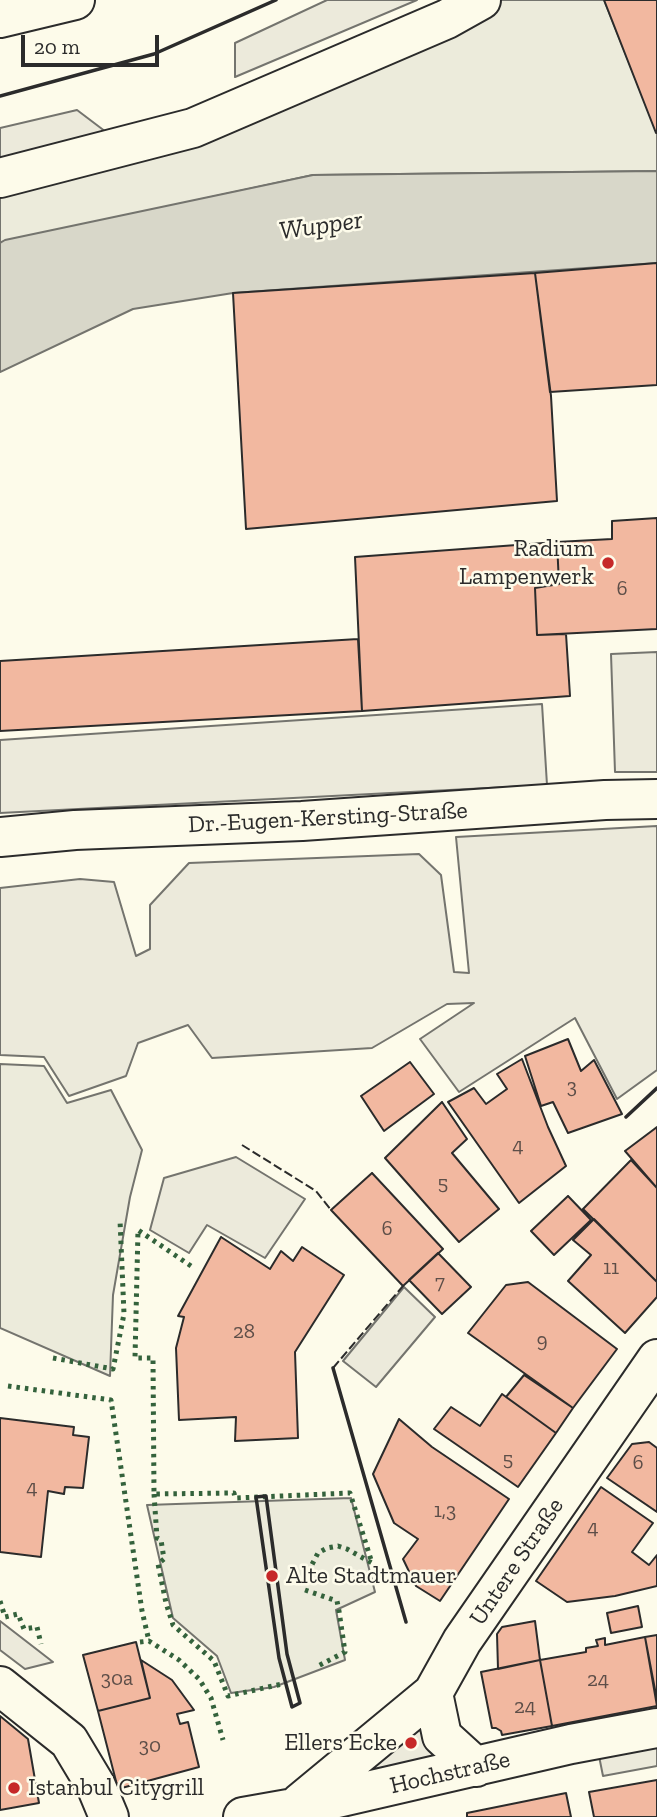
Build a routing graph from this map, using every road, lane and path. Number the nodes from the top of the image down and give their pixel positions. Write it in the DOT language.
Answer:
graph roads {
  1 [pos="75,0"];
  2 [pos="481,0"];
  3 [pos="0,18"];
  4 [pos="0,178"];
  5 [pos="657,799"];
  6 [pos="0,838"];
  7 [pos="655,1366"];
  8 [pos="0,1686"];
  9 [pos="433,1693"];
  10 [pos="657,1728"];
  11 [pos="476,1767"];
  12 [pos="294,1808"];
  13 [pos="109,1817"];
  14 [pos="243,1817"];
  1 -- 3 [label="street"];
  2 -- 4 [label="street"];
  5 -- 6 [label="street, Dr.-Eugen-Kersting-Straße"];
  7 -- 9 [label="street, Untere Straße"];
  8 -- 13 [label="street"];
  9 -- 11 [label="street"];
  9 -- 12 [label="street"];
  10 -- 11 [label="street, Hochstraße"];
  11 -- 12 [label="street, Hochstraße"];
  12 -- 14 [label="street, Hochstraße"];
}
